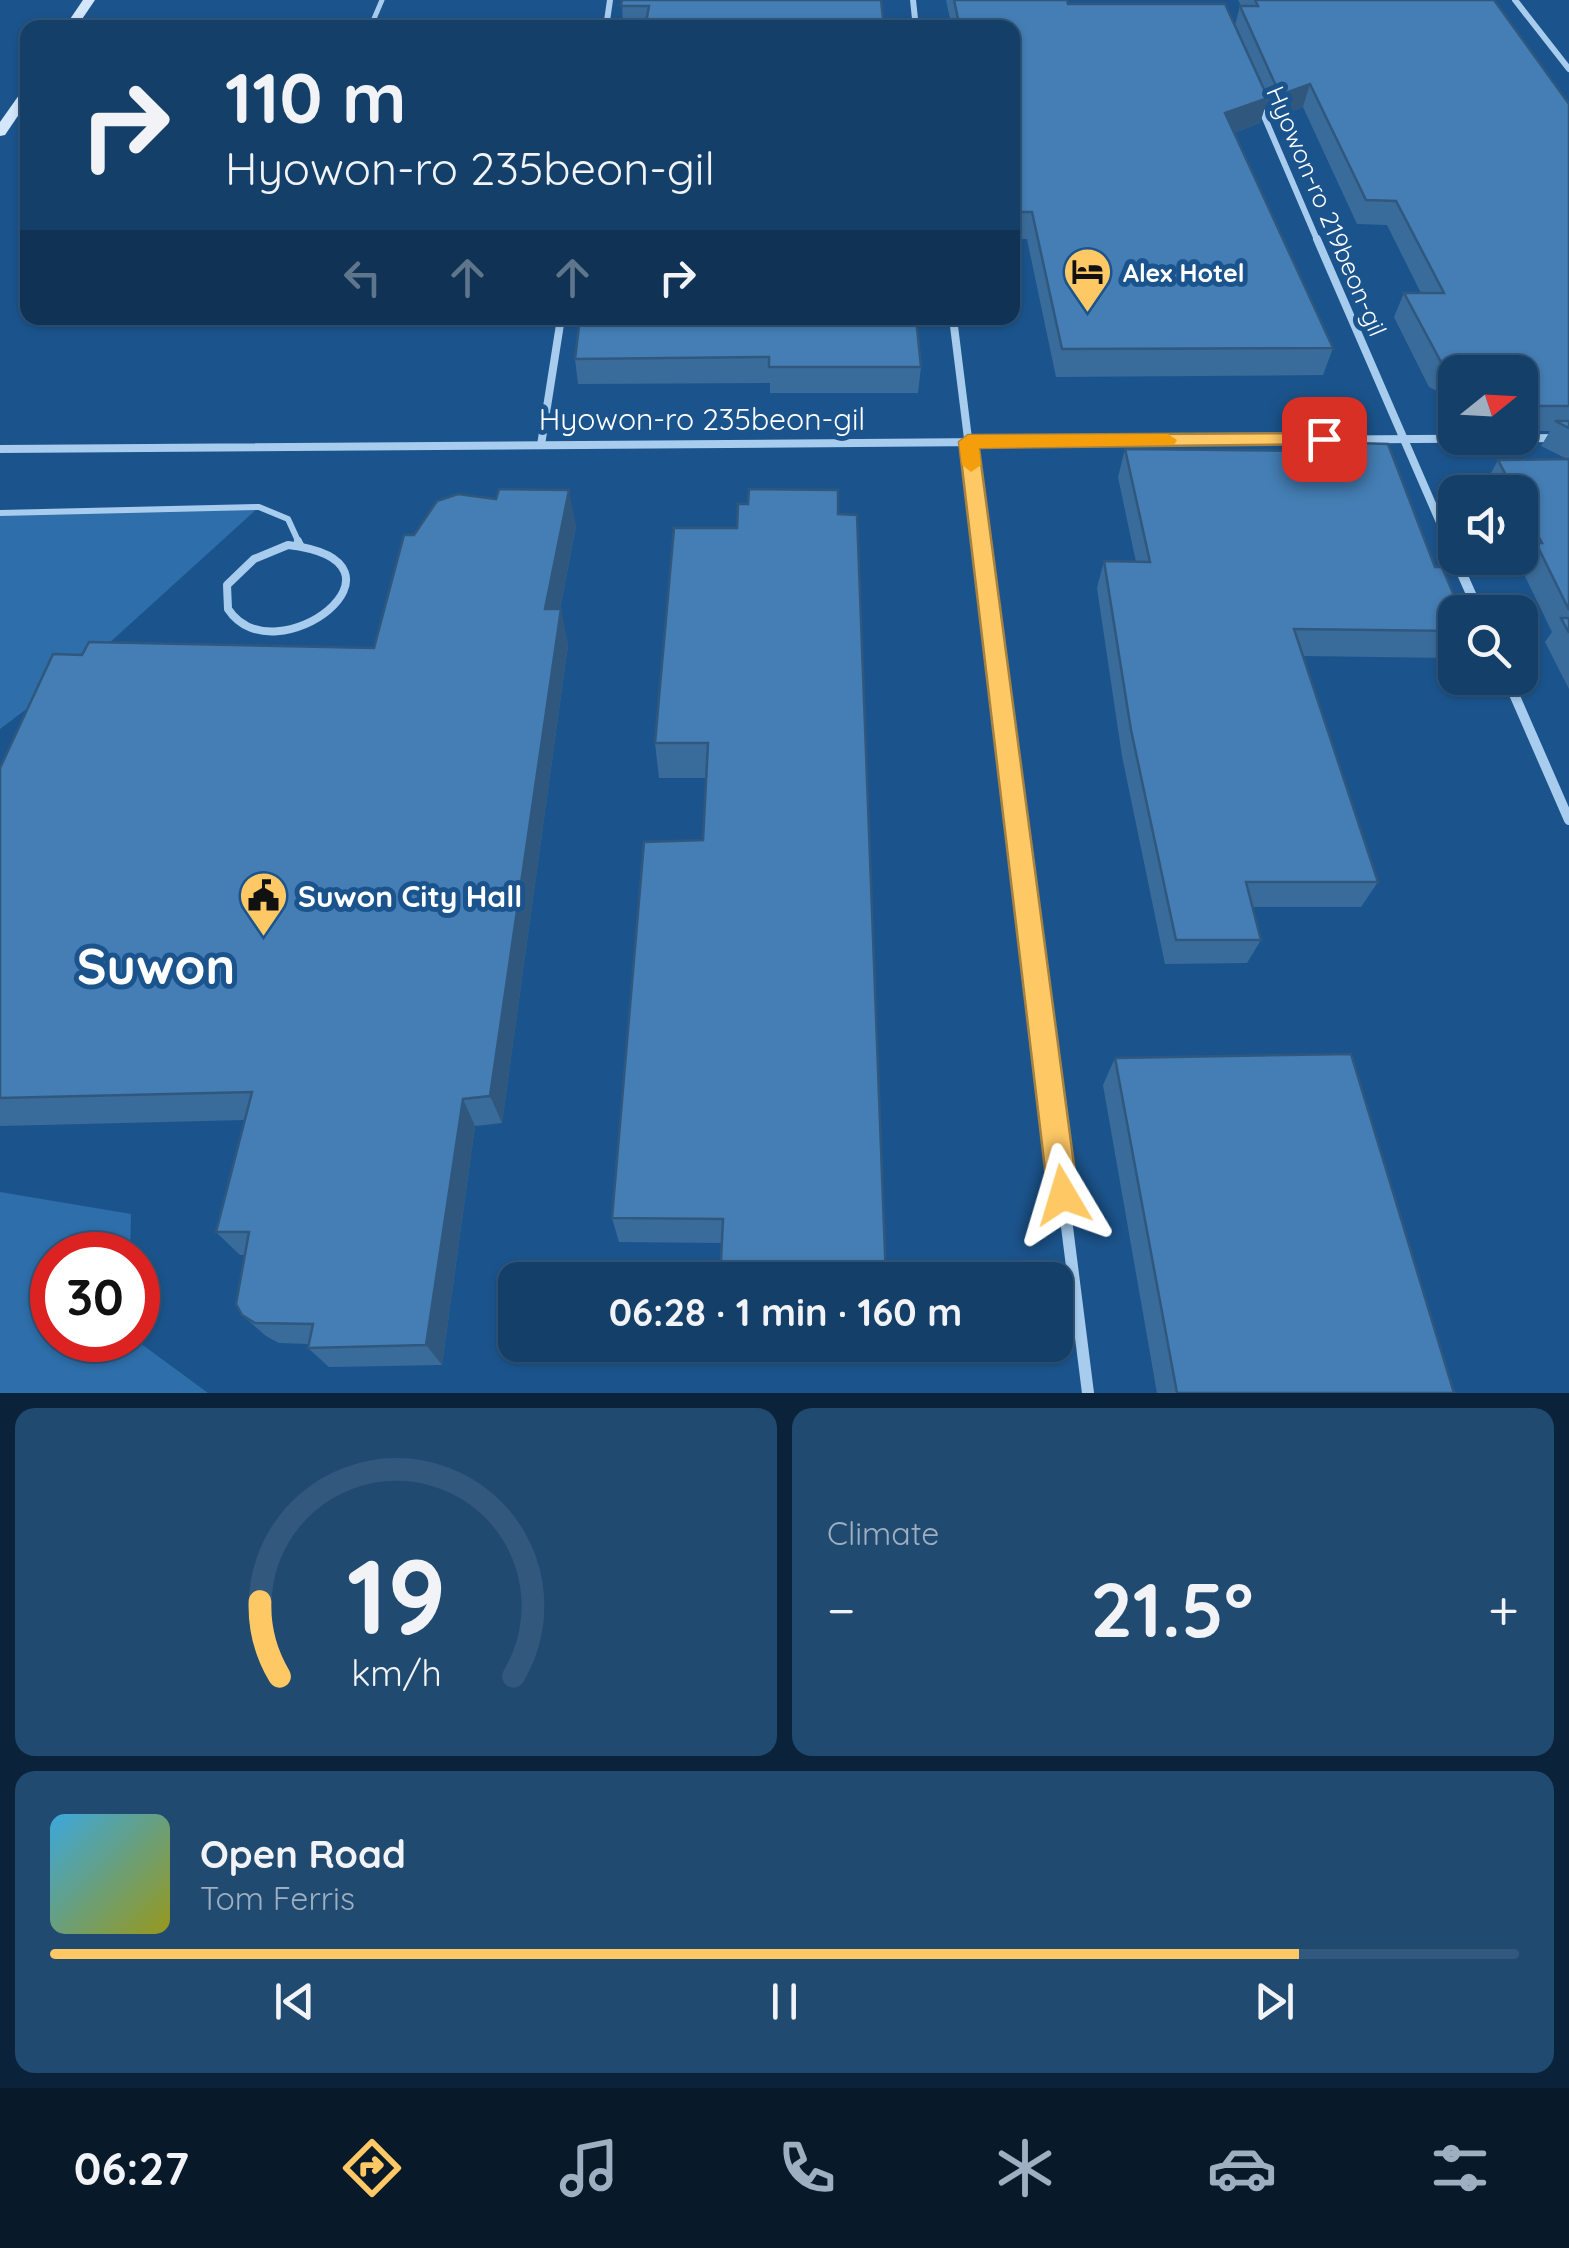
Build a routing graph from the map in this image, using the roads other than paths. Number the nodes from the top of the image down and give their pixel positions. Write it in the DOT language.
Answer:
graph roads {
  1 [pos="1515,0"];
  2 [pos="1569,69"];
  3 [pos="1254,92"];
  4 [pos="20,103"];
  5 [pos="0,132"];
  6 [pos="560,325"];
  7 [pos="954,325"];
  8 [pos="1569,438"];
  9 [pos="1404,439"];
  10 [pos="968,442"];
  11 [pos="541,445"];
  12 [pos="0,448"];
  13 [pos="0,513"];
  14 [pos="1438,518"];
  15 [pos="300,545"];
  16 [pos="1514,695"];
  17 [pos="1569,820"];
  18 [pos="1088,1393"];
  1 -- 2 [label="street"];
  3 -- 9 [label="street, Hyowon-ro 219beon-gil"];
  4 -- 5 [label="street"];
  6 -- 11 [label="street"];
  7 -- 10 [label="street"];
  8 -- 9 [label="street, Hyowon-ro 235beon-gil"];
  9 -- 10 [label="street, Hyowon-ro 235beon-gil"];
  9 -- 14 [label="street"];
  10 -- 11 [label="street, Hyowon-ro 235beon-gil"];
  10 -- 18 [label="street"];
  11 -- 12 [label="street, Hyowon-ro 235beon-gil"];
  13 -- 15 [label="lane"];
  15 -- 15 [label="lane"];
  16 -- 17 [label="street"];
}
